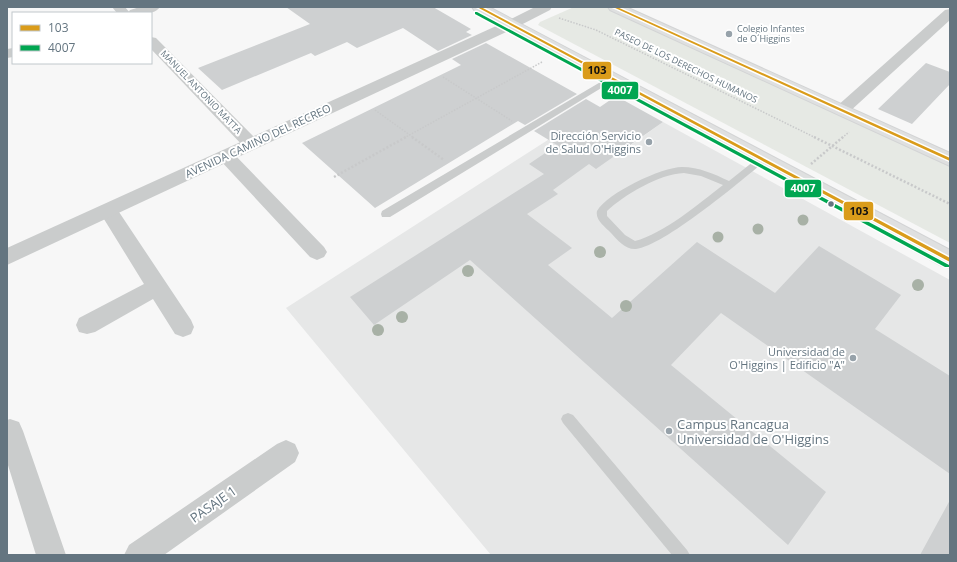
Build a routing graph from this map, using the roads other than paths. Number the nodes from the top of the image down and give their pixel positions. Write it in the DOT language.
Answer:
graph roads {
  1 [pos="153,7"];
  2 [pos="544,7"];
  3 [pos="615,7"];
  4 [pos="485,8"];
  5 [pos="138,12"];
  6 [pos="950,13"];
  7 [pos="510,25"];
  8 [pos="152,41"];
  9 [pos="612,79"];
  10 [pos="842,110"];
  11 [pos="251,144"];
  12 [pos="226,156"];
  13 [pos="762,159"];
  14 [pos="950,160"];
  15 [pos="730,185"];
  16 [pos="108,211"];
  17 [pos="386,214"];
  18 [pos="317,252"];
  19 [pos="7,258"];
  20 [pos="950,260"];
  21 [pos="157,287"];
  22 [pos="87,325"];
  23 [pos="183,326"];
  24 [pos="568,419"];
  25 [pos="10,431"];
  26 [pos="286,453"];
  27 [pos="51,555"];
  28 [pos="139,555"];
  29 [pos="682,555"];
  1 -- 5 [label="street"];
  2 -- 7 [label="street, AVENIDA CAMINO DEL RECREO"];
  3 -- 10 [label="main road"];
  4 -- 7 [label="main road"];
  6 -- 10 [label="street"];
  7 -- 9 [label="main road"];
  7 -- 11 [label="street, AVENIDA CAMINO DEL RECREO"];
  8 -- 11 [label="street, MANUEL ANTONIO MATTA"];
  9 -- 13 [label="main road"];
  9 -- 17 [label="lane"];
  10 -- 14 [label="main road"];
  11 -- 12 [label="street, AVENIDA CAMINO DEL RECREO"];
  12 -- 16 [label="street, AVENIDA CAMINO DEL RECREO"];
  12 -- 18 [label="street"];
  13 -- 15 [label="lane"];
  13 -- 20 [label="main road"];
  15 -- 15 [label="lane"];
  16 -- 19 [label="street, AVENIDA CAMINO DEL RECREO"];
  16 -- 21 [label="street"];
  21 -- 22 [label="street"];
  21 -- 23 [label="street"];
  24 -- 29 [label="lane"];
  25 -- 27 [label="street"];
  26 -- 28 [label="street, PASAJE 1"];
}
